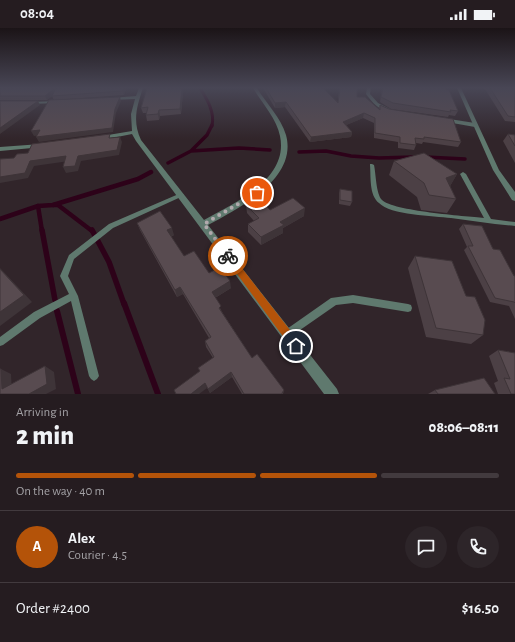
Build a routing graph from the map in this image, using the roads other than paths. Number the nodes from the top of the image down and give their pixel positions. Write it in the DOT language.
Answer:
graph roads {
  1 [pos="135,105"];
  2 [pos="265,105"];
  3 [pos="379,105"];
  4 [pos="466,105"];
  5 [pos="397,113"];
  6 [pos="436,119"];
  7 [pos="475,125"];
  8 [pos="134,132"];
  9 [pos="96,139"];
  10 [pos="50,145"];
  11 [pos="0,149"];
  12 [pos="372,165"];
  13 [pos="463,174"];
  14 [pos="181,195"];
  15 [pos="515,198"];
  16 [pos="489,221"];
  17 [pos="204,224"];
  18 [pos="515,224"];
  19 [pos="74,296"];
  20 [pos="408,308"];
  21 [pos="287,334"];
  22 [pos="0,342"];
  23 [pos="94,376"];
  24 [pos="332,394"];
  1 -- 8 [label="street"];
  2 -- 17 [label="street"];
  3 -- 5 [label="street"];
  4 -- 7 [label="street"];
  6 -- 7 [label="street"];
  7 -- 15 [label="street"];
  8 -- 9 [label="street"];
  8 -- 14 [label="street"];
  10 -- 11 [label="street"];
  12 -- 16 [label="lane"];
  13 -- 16 [label="lane"];
  14 -- 17 [label="street"];
  14 -- 19 [label="lane"];
  16 -- 18 [label="lane"];
  17 -- 21 [label="street"];
  19 -- 22 [label="lane"];
  19 -- 23 [label="lane"];
  20 -- 21 [label="lane"];
  21 -- 24 [label="street"];
}
